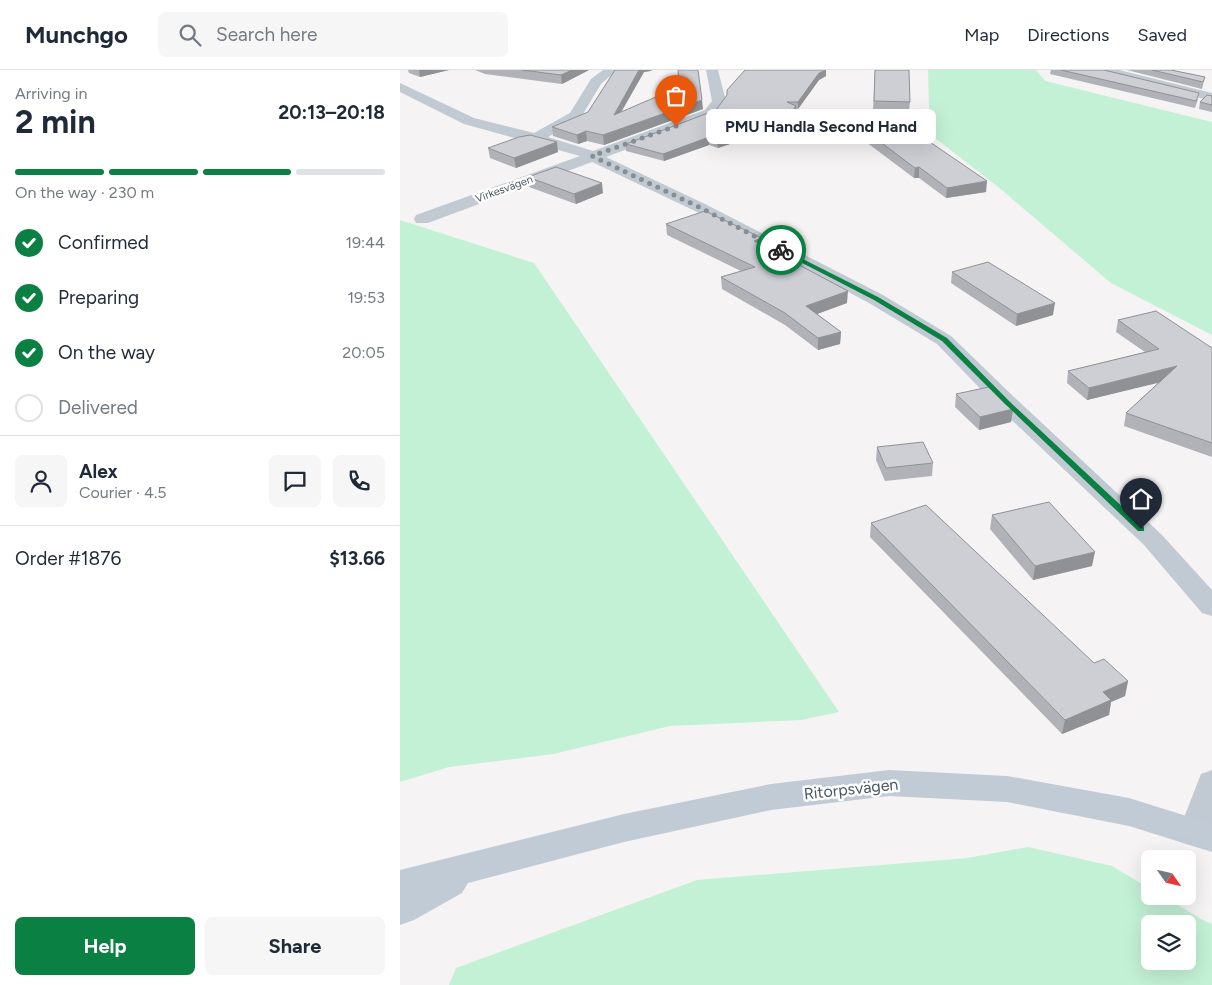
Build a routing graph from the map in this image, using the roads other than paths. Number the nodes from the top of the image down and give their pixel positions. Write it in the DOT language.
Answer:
graph roads {
  1 [pos="611,70"];
  2 [pos="712,70"];
  3 [pos="1104,70"];
  4 [pos="400,87"];
  5 [pos="1212,97"];
  6 [pos="534,138"];
  7 [pos="592,156"];
  8 [pos="422,219"];
  9 [pos="1212,607"];
  10 [pos="1212,782"];
  11 [pos="1204,836"];
  12 [pos="490,860"];
  13 [pos="400,885"];
  14 [pos="400,909"];
  1 -- 6 [label="street"];
  2 -- 7 [label="street, Virkesvägen"];
  3 -- 5 [label="street"];
  4 -- 6 [label="street"];
  6 -- 7 [label="street"];
  7 -- 8 [label="street, Virkesvägen"];
  7 -- 9 [label="street"];
  10 -- 11 [label="street"];
  11 -- 12 [label="street, Ritorpsvägen"];
  12 -- 13 [label="street, Ritorpsvägen"];
  12 -- 14 [label="street, Ritorpsvägen"];
}
